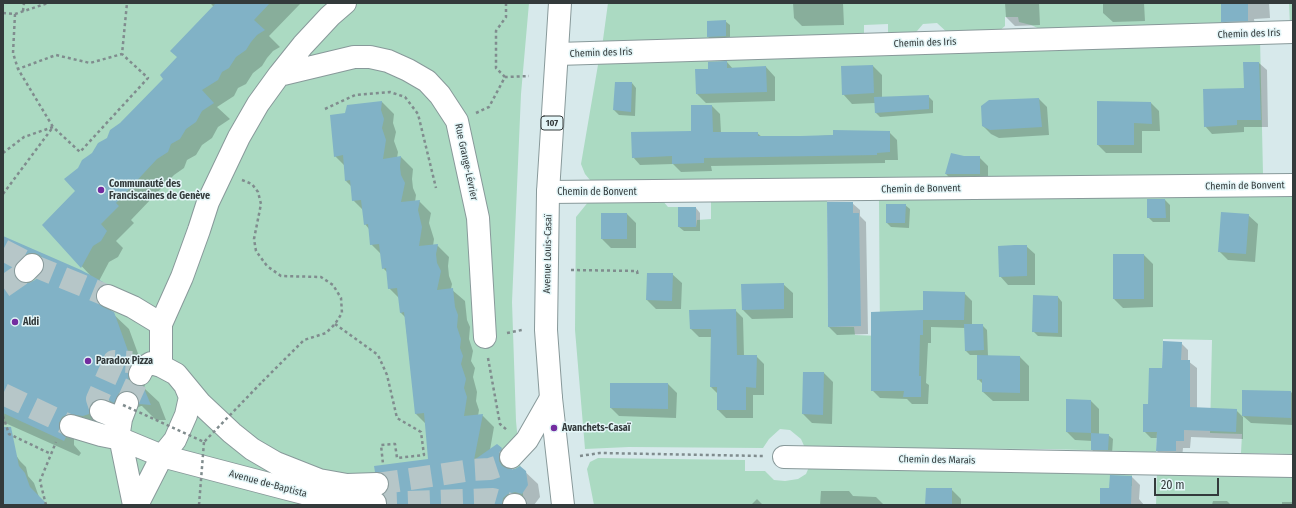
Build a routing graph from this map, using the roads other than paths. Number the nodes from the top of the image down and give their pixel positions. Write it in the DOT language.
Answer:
graph roads {
  1 [pos="345,3"];
  2 [pos="560,3"];
  3 [pos="1293,32"];
  4 [pos="556,54"];
  5 [pos="279,76"];
  6 [pos="1293,185"];
  7 [pos="548,192"];
  8 [pos="108,296"];
  9 [pos="161,324"];
  10 [pos="485,337"];
  11 [pos="156,372"];
  12 [pos="551,398"];
  13 [pos="119,415"];
  14 [pos="65,432"];
  15 [pos="162,456"];
  16 [pos="511,457"];
  17 [pos="784,458"];
  18 [pos="1293,466"];
  19 [pos="134,505"];
  20 [pos="137,505"];
  21 [pos="563,505"];
  1 -- 5 [label="street"];
  2 -- 4 [label="street, Avenue Louis-Casaï / 107"];
  3 -- 4 [label="street, Chemin des Iris"];
  4 -- 7 [label="street, Avenue Louis-Casaï / 107"];
  5 -- 9 [label="street"];
  5 -- 10 [label="street, Rue Grange-Lévrier"];
  6 -- 7 [label="street, Chemin de Bonvent"];
  7 -- 12 [label="street, Avenue Louis-Casaï / 107"];
  8 -- 9 [label="street"];
  9 -- 11 [label="street"];
  11 -- 15 [label="street"];
  11 -- 15 [label="street, Avenue de-Baptista"];
  12 -- 16 [label="street"];
  12 -- 21 [label="street, Avenue Louis-Casaï / 107"];
  13 -- 14 [label="street"];
  13 -- 15 [label="street, Avenue de-Baptista"];
  13 -- 19 [label="street"];
  15 -- 20 [label="street"];
  17 -- 18 [label="street, Chemin des Marais"];
}
